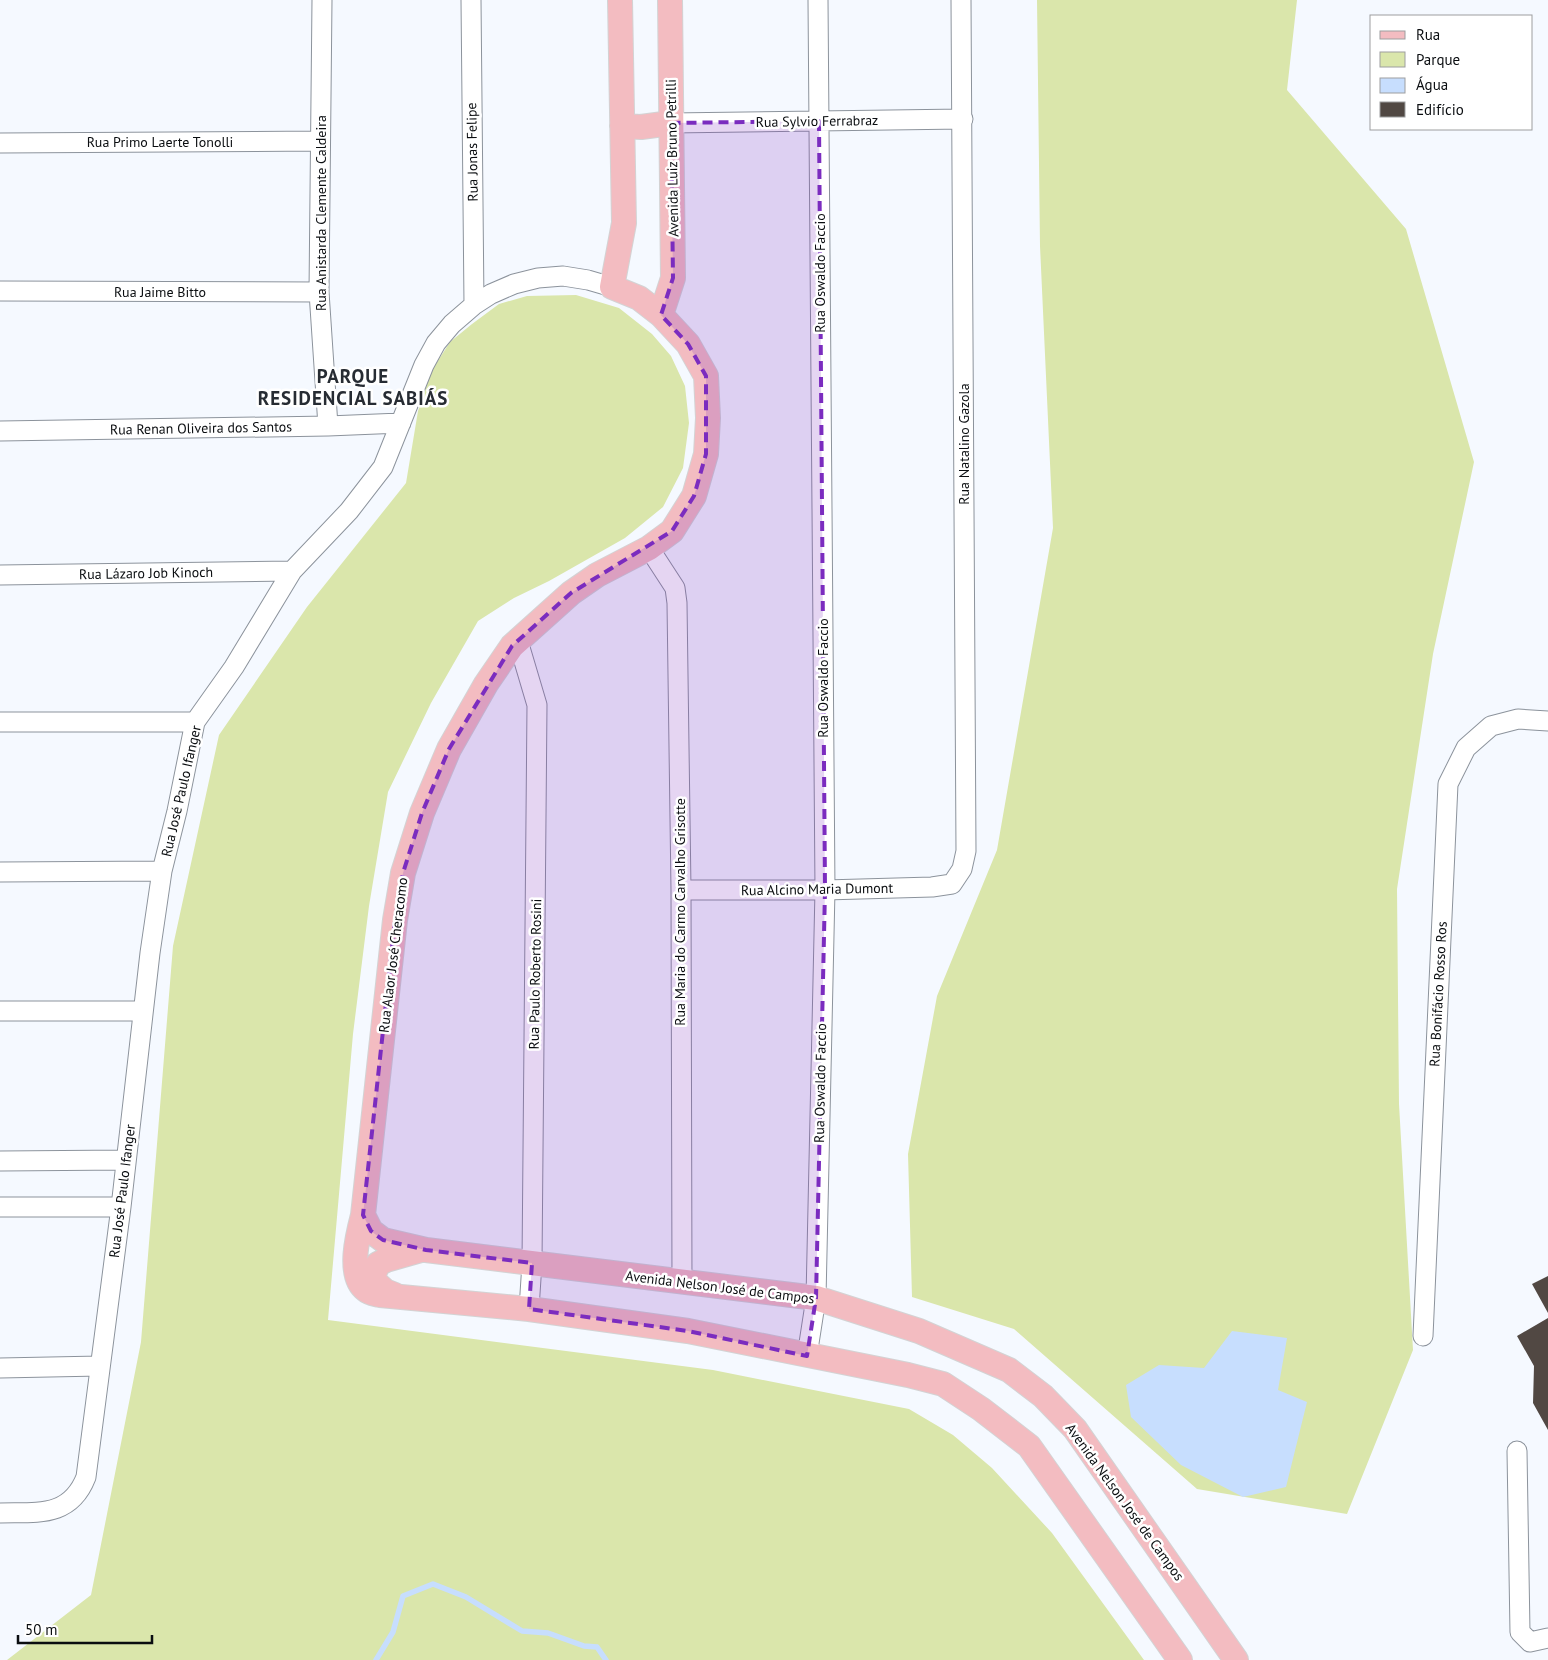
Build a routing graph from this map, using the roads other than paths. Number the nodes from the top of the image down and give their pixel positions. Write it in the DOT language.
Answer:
graph roads {
  1 [pos="322,0"];
  2 [pos="470,0"];
  3 [pos="620,0"];
  4 [pos="670,0"];
  5 [pos="818,0"];
  6 [pos="961,0"];
  7 [pos="963,119"];
  8 [pos="819,121"];
  9 [pos="671,123"];
  10 [pos="622,126"];
  11 [pos="320,141"];
  12 [pos="0,143"];
  13 [pos="612,287"];
  14 [pos="0,291"];
  15 [pos="319,292"];
  16 [pos="474,305"];
  17 [pos="661,315"];
  18 [pos="401,423"];
  19 [pos="328,426"];
  20 [pos="0,431"];
  21 [pos="649,548"];
  22 [pos="292,571"];
  23 [pos="0,575"];
  24 [pos="518,641"];
  25 [pos="1548,721"];
  26 [pos="0,722"];
  27 [pos="195,722"];
  28 [pos="162,871"];
  29 [pos="0,872"];
  30 [pos="952,884"];
  31 [pos="681,890"];
  32 [pos="825,890"];
  33 [pos="144,1010"];
  34 [pos="0,1011"];
  35 [pos="126,1160"];
  36 [pos="0,1161"];
  37 [pos="0,1207"];
  38 [pos="121,1207"];
  39 [pos="363,1215"];
  40 [pos="423,1249"];
  41 [pos="532,1263"];
  42 [pos="682,1283"];
  43 [pos="400,1298"];
  44 [pos="816,1298"];
  45 [pos="529,1309"];
  46 [pos="1423,1336"];
  47 [pos="807,1356"];
  48 [pos="100,1366"];
  49 [pos="0,1368"];
  50 [pos="1517,1452"];
  51 [pos="0,1513"];
  52 [pos="1548,1638"];
  53 [pos="1180,1660"];
  54 [pos="1236,1660"];
  1 -- 11 [label="street, Rua Anistarda Clemente Caldeira"];
  2 -- 16 [label="street, Rua Jonas Felipe"];
  3 -- 10 [label="main road"];
  4 -- 9 [label="main road, Avenida Luiz Bruno Petrilli"];
  5 -- 8 [label="street, Rua Oswaldo Faccio"];
  6 -- 7 [label="street, Rua Natalino Gazola"];
  7 -- 8 [label="street, Rua Sylvio Ferrabraz"];
  7 -- 30 [label="street, Rua Natalino Gazola"];
  8 -- 9 [label="street, Rua Sylvio Ferrabraz"];
  8 -- 32 [label="street, Rua Oswaldo Faccio"];
  9 -- 10 [label="main road"];
  9 -- 17 [label="main road, Avenida Luiz Bruno Petrilli"];
  10 -- 13 [label="main road"];
  11 -- 12 [label="street, Rua Primo Laerte Tonolli"];
  11 -- 15 [label="street, Rua Anistarda Clemente Caldeira"];
  13 -- 16 [label="street, Rua José Paulo Ifanger"];
  13 -- 17 [label="main road, Rua Alaor José Cheracomo"];
  14 -- 15 [label="street, Rua Jaime Bitto"];
  15 -- 19 [label="street, Rua Anistarda Clemente Caldeira"];
  16 -- 18 [label="street, Rua José Paulo Ifanger"];
  17 -- 21 [label="main road, Rua Alaor José Cheracomo"];
  18 -- 19 [label="street, Rua Renan Oliveira dos Santos"];
  18 -- 22 [label="street, Rua José Paulo Ifanger"];
  19 -- 20 [label="street, Rua Renan Oliveira dos Santos"];
  21 -- 24 [label="main road, Rua Alaor José Cheracomo"];
  21 -- 31 [label="street, Rua Maria do Carmo Carvalho Grisotte"];
  22 -- 23 [label="street, Rua Lázaro Job Kinoch"];
  22 -- 27 [label="street, Rua José Paulo Ifanger"];
  24 -- 39 [label="main road, Rua Alaor José Cheracomo"];
  24 -- 41 [label="street, Rua Paulo Roberto Rosini"];
  25 -- 46 [label="street, Rua Bonifácio Rosso Ros"];
  26 -- 27 [label="street"];
  27 -- 28 [label="street, Rua José Paulo Ifanger"];
  28 -- 29 [label="street"];
  28 -- 33 [label="street, Rua José Paulo Ifanger"];
  30 -- 32 [label="street, Rua Alcino Maria Dumont"];
  31 -- 32 [label="street, Rua Alcino Maria Dumont"];
  31 -- 42 [label="street, Rua Maria do Carmo Carvalho Grisotte"];
  32 -- 44 [label="street, Rua Oswaldo Faccio"];
  33 -- 34 [label="street"];
  33 -- 35 [label="street, Rua José Paulo Ifanger"];
  35 -- 36 [label="street"];
  35 -- 38 [label="street, Rua José Paulo Ifanger"];
  37 -- 38 [label="street"];
  38 -- 48 [label="street, Rua José Paulo Ifanger"];
  39 -- 40 [label="main road, Avenida Nelson José de Campos"];
  39 -- 43 [label="main road, Rua Alaor José Cheracomo"];
  40 -- 41 [label="main road, Avenida Nelson José de Campos"];
  40 -- 43 [label="main road"];
  41 -- 42 [label="main road, Avenida Nelson José de Campos"];
  41 -- 45 [label="street, Rua Paulo Roberto Rosini"];
  42 -- 44 [label="main road, Avenida Nelson José de Campos"];
  43 -- 45 [label="main road"];
  44 -- 47 [label="street, Rua Oswaldo Faccio"];
  44 -- 54 [label="main road, Avenida Nelson José de Campos"];
  45 -- 47 [label="main road"];
  47 -- 53 [label="main road"];
  48 -- 49 [label="street"];
  48 -- 51 [label="street, Rua José Paulo Ifanger"];
  50 -- 52 [label="street"];
}
